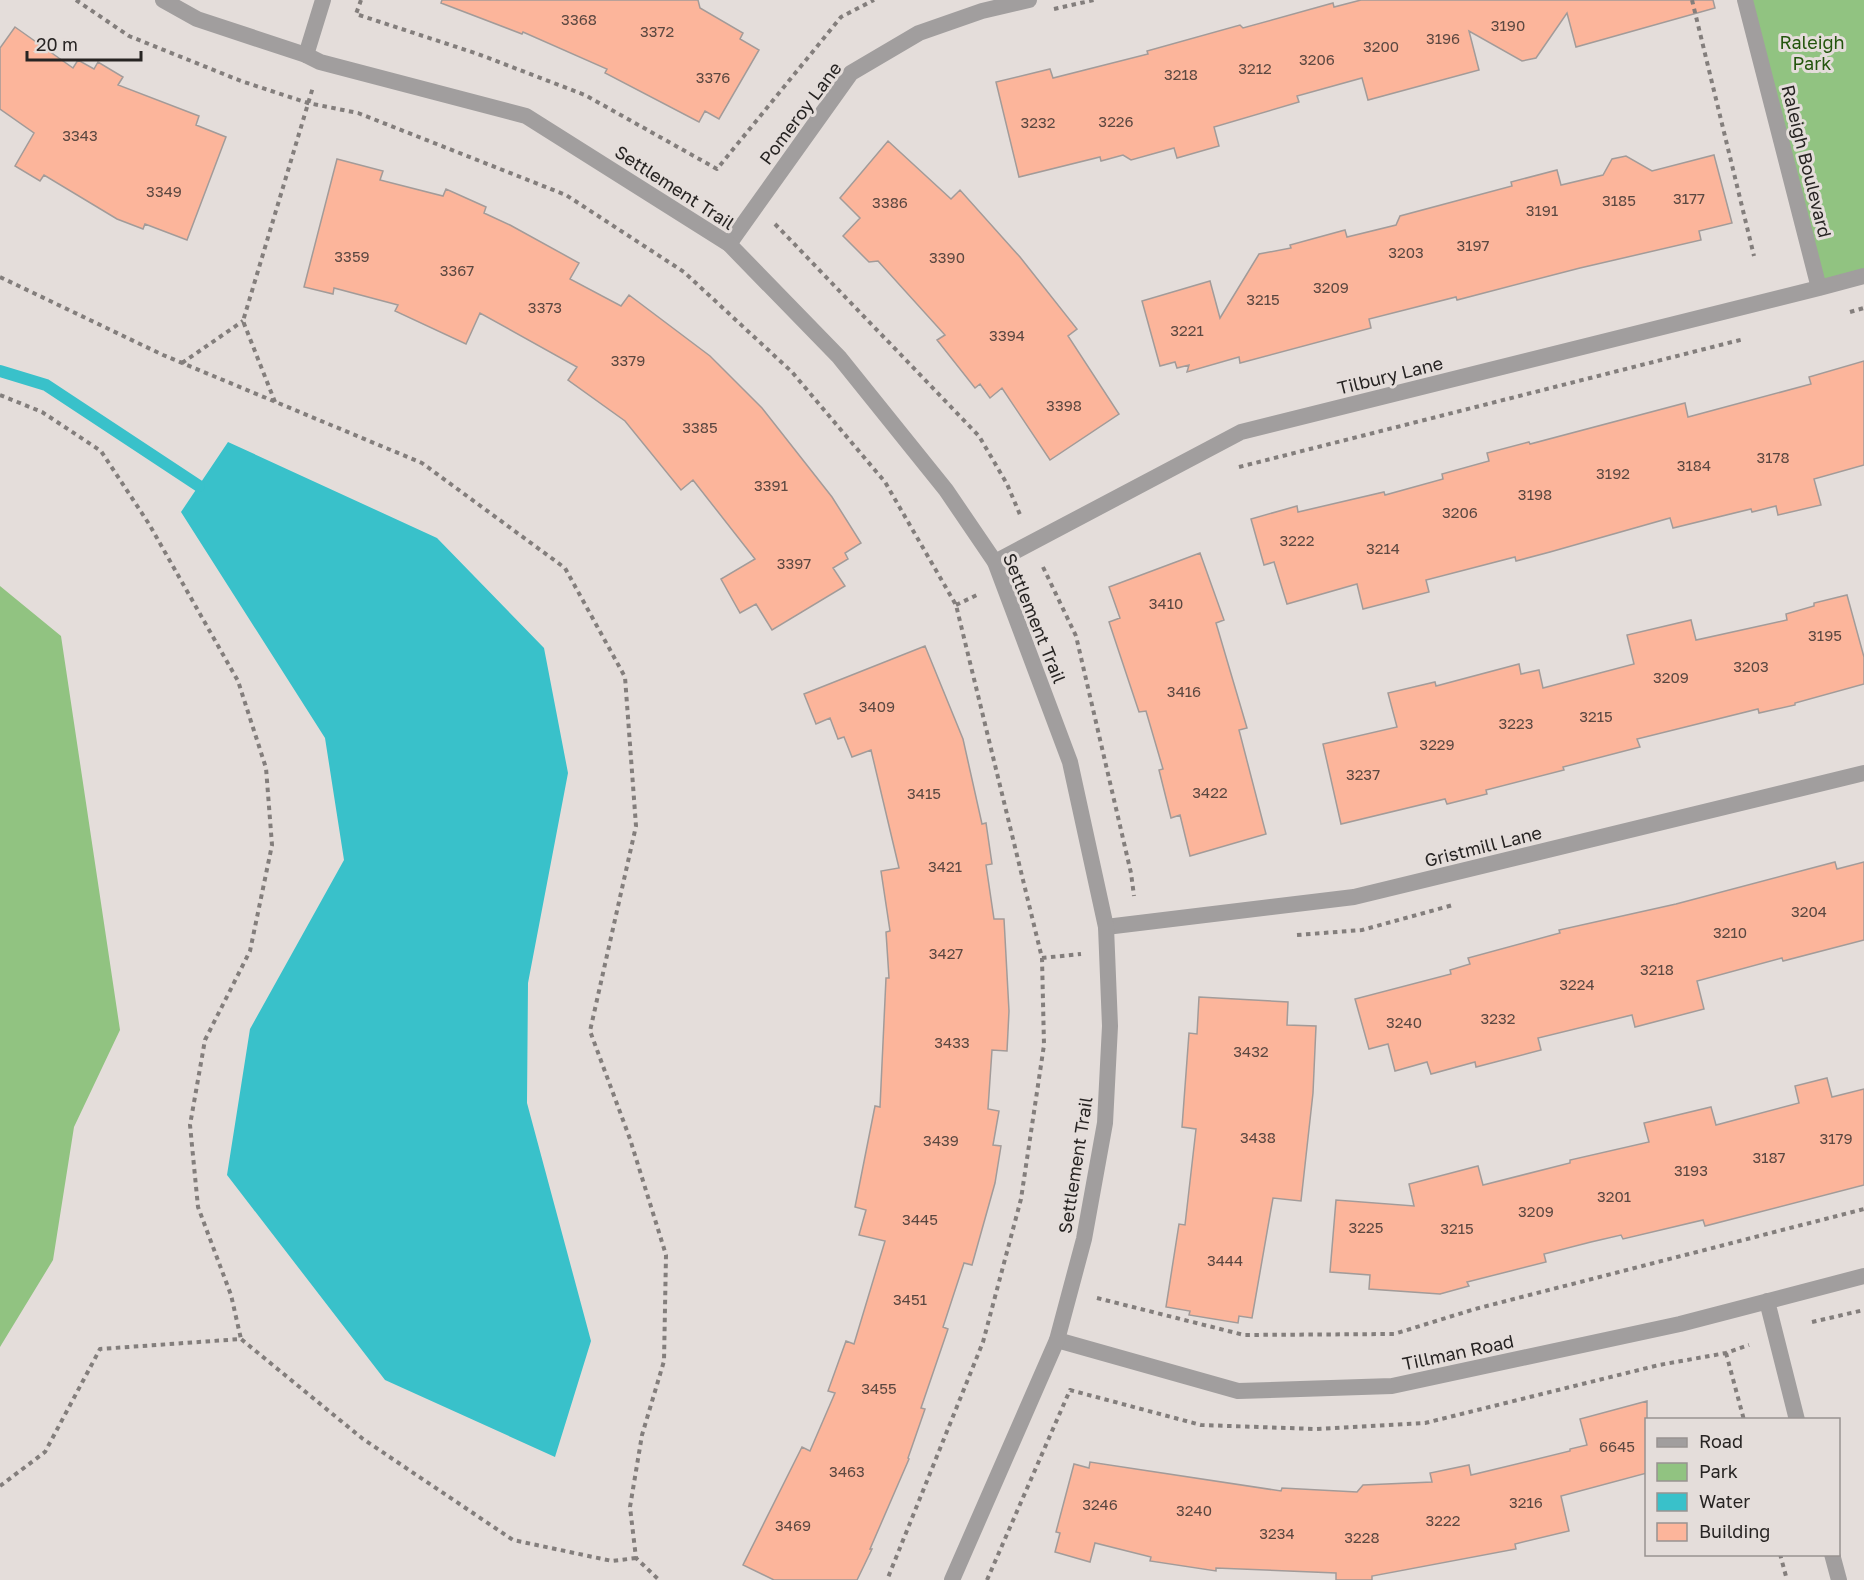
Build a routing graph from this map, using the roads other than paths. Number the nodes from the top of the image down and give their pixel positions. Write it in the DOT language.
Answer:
graph roads {
  1 [pos="163,0"];
  2 [pos="323,0"];
  3 [pos="1029,0"];
  4 [pos="1745,0"];
  5 [pos="313,59"];
  6 [pos="729,244"];
  7 [pos="1864,276"];
  8 [pos="1819,288"];
  9 [pos="995,562"];
  10 [pos="1864,773"];
  11 [pos="1106,927"];
  12 [pos="1864,1276"];
  13 [pos="1767,1301"];
  14 [pos="1057,1340"];
  15 [pos="1797,1418"];
  16 [pos="1833,1556"];
  17 [pos="952,1580"];
  18 [pos="1839,1580"];
  1 -- 5 [label="street, Settlement Trail"];
  2 -- 5 [label="street"];
  3 -- 6 [label="street, Pomeroy Lane"];
  4 -- 8 [label="street, Raleigh Boulevard"];
  5 -- 6 [label="street, Settlement Trail"];
  6 -- 9 [label="street, Settlement Trail"];
  7 -- 8 [label="street"];
  8 -- 9 [label="street, Tilbury Lane"];
  9 -- 11 [label="street, Settlement Trail"];
  10 -- 11 [label="street, Gristmill Lane"];
  11 -- 14 [label="street, Settlement Trail"];
  12 -- 13 [label="street, Tillman Road"];
  13 -- 14 [label="street, Tillman Road"];
  13 -- 15 [label="street"];
  14 -- 17 [label="street, Settlement Trail"];
  16 -- 18 [label="street"];
}
